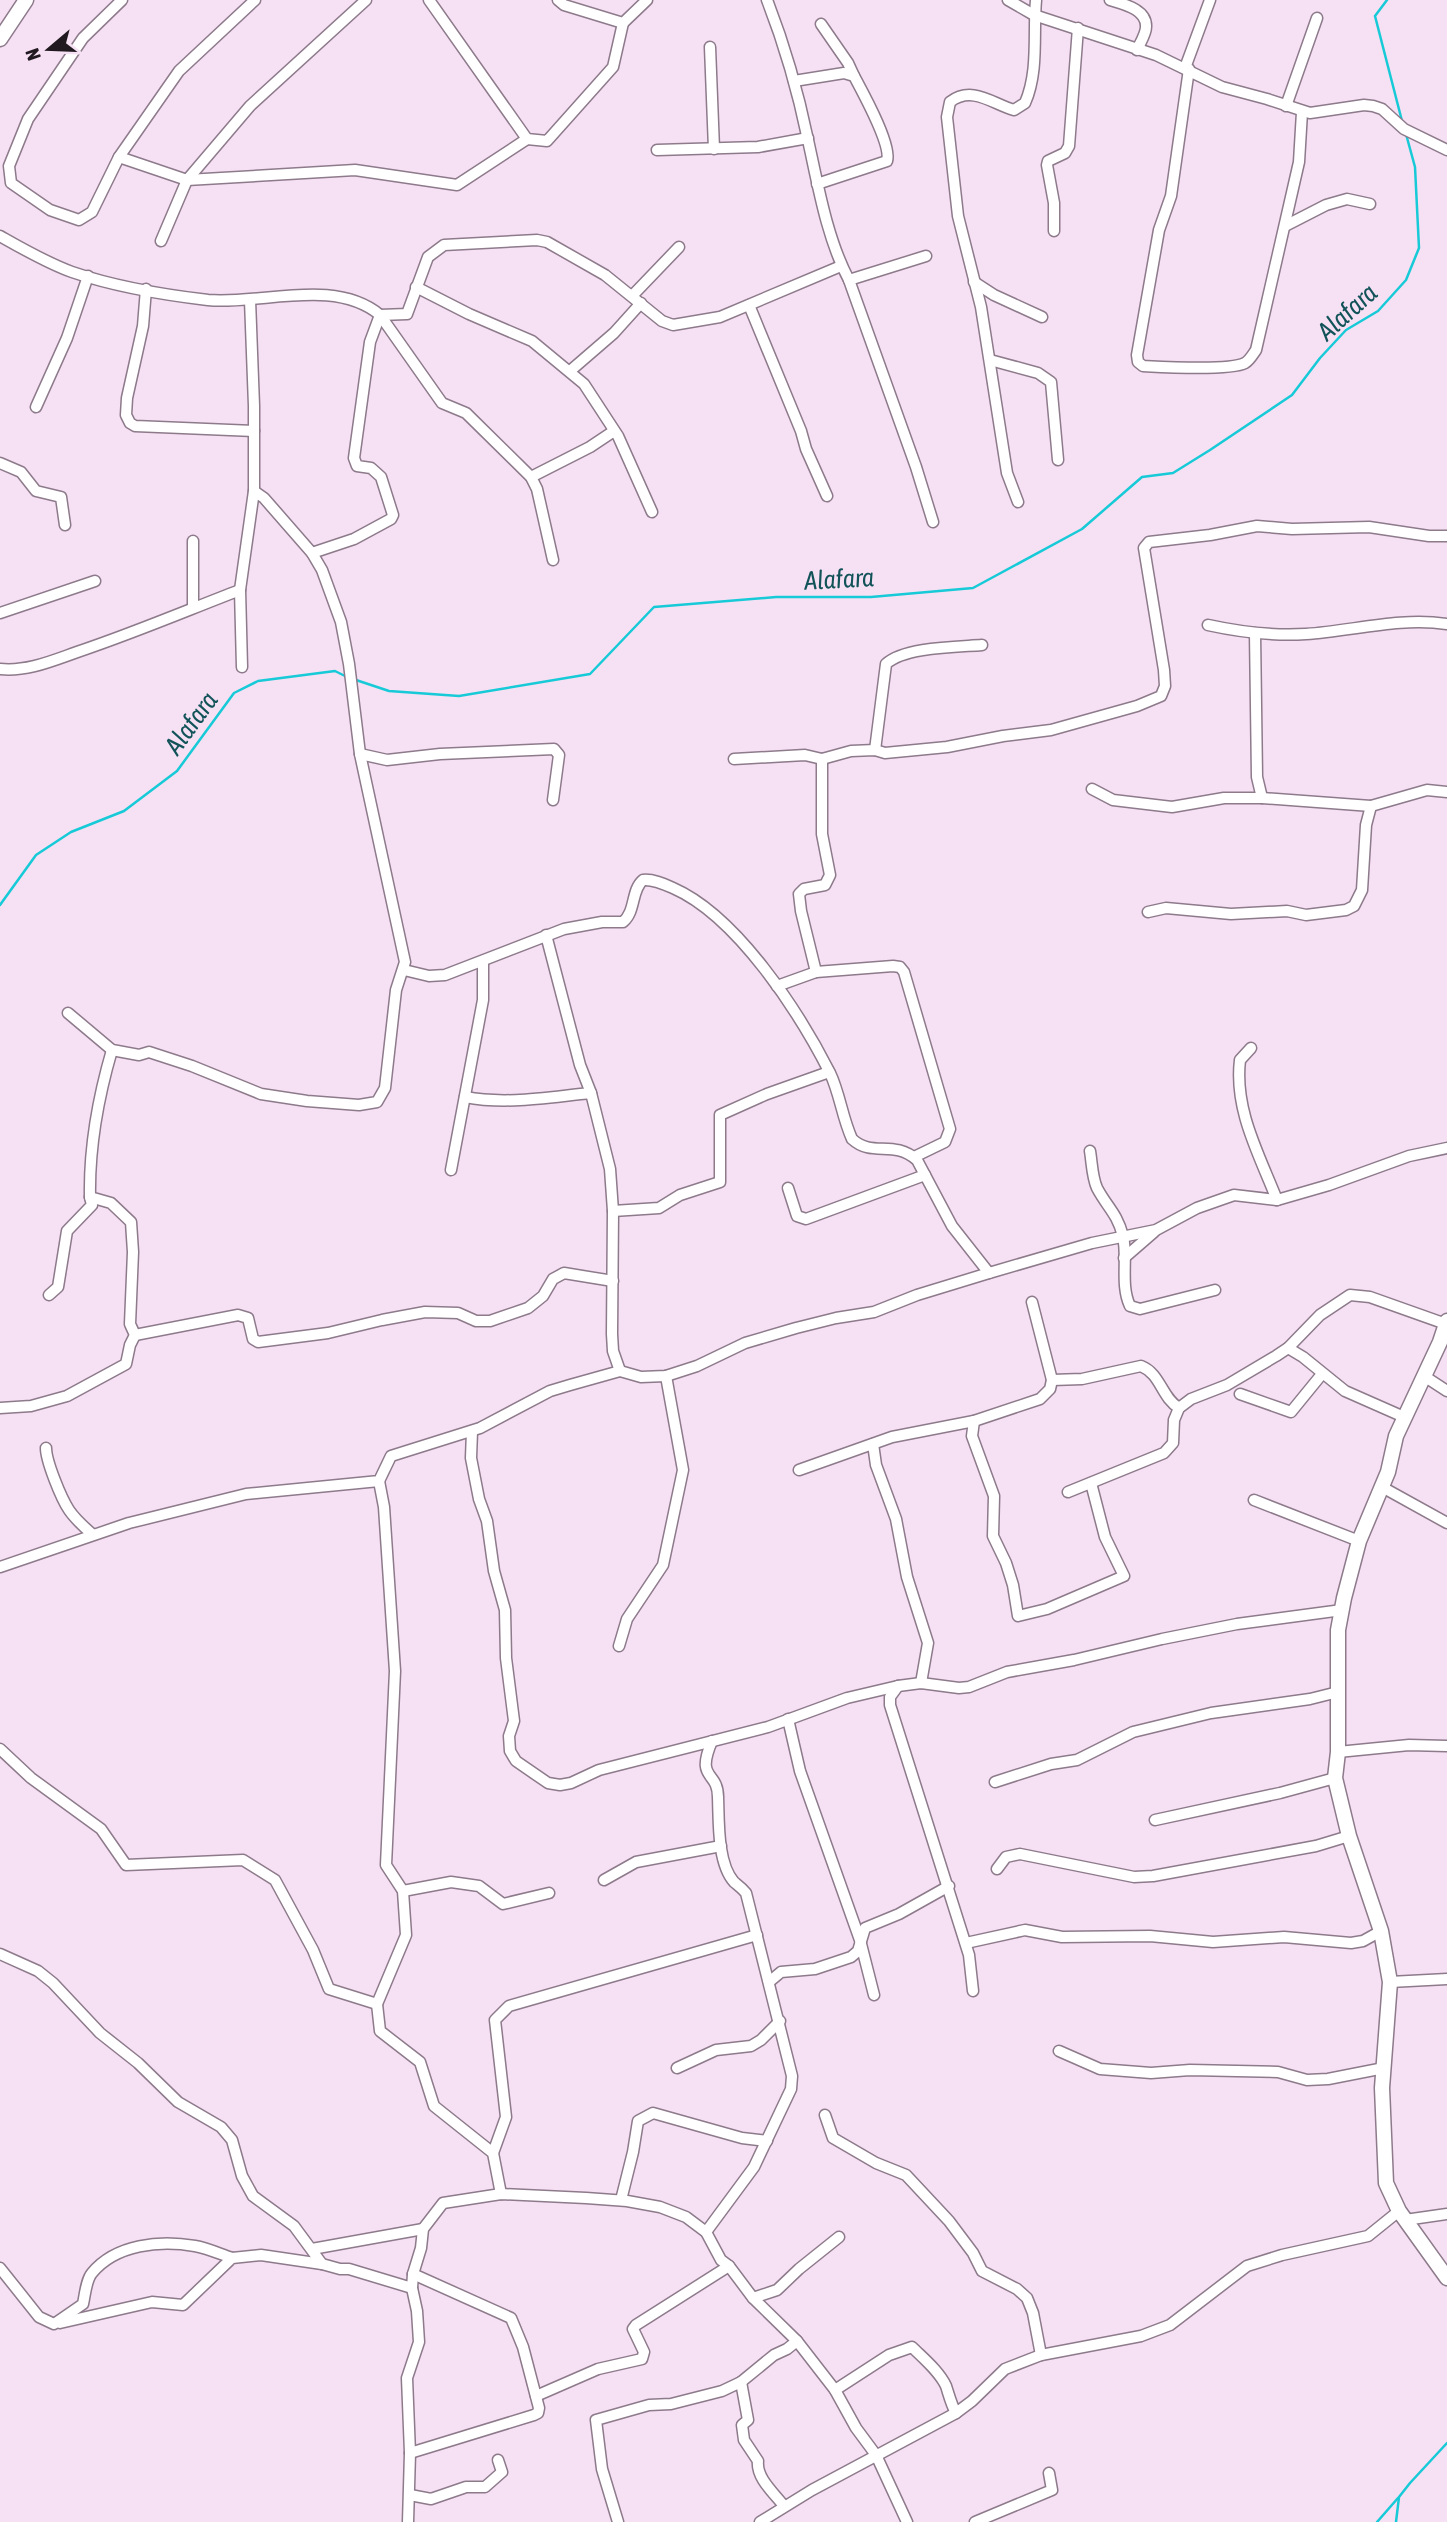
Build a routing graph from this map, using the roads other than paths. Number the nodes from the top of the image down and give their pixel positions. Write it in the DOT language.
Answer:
graph roads {
  1 [pos="26,0"];
  2 [pos="122,0"];
  3 [pos="255,0"];
  4 [pos="366,0"];
  5 [pos="429,0"];
  6 [pos="558,0"];
  7 [pos="647,0"];
  8 [pos="767,0"];
  9 [pos="1008,0"];
  10 [pos="1036,0"];
  11 [pos="1110,0"];
  12 [pos="1210,0"];
  13 [pos="1034,15"];
  14 [pos="1317,18"];
  15 [pos="623,23"];
  16 [pos="821,24"];
  17 [pos="1078,28"];
  18 [pos="0,39"];
  19 [pos="710,47"];
  20 [pos="1137,50"];
  21 [pos="1187,69"];
  22 [pos="854,76"];
  23 [pos="794,81"];
  24 [pos="1286,106"];
  25 [pos="1302,112"];
  26 [pos="808,138"];
  27 [pos="527,139"];
  28 [pos="714,149"];
  29 [pos="657,150"];
  30 [pos="1447,150"];
  31 [pos="119,157"];
  32 [pos="187,180"];
  33 [pos="817,184"];
  34 [pos="1370,204"];
  35 [pos="1285,226"];
  36 [pos="1055,231"];
  37 [pos="0,236"];
  38 [pos="161,241"];
  39 [pos="680,247"];
  40 [pos="926,256"];
  41 [pos="841,266"];
  42 [pos="88,276"];
  43 [pos="849,280"];
  44 [pos="974,282"];
  45 [pos="416,287"];
  46 [pos="146,289"];
  47 [pos="637,299"];
  48 [pos="250,300"];
  49 [pos="749,304"];
  50 [pos="380,315"];
  51 [pos="1042,317"];
  52 [pos="990,360"];
  53 [pos="570,371"];
  54 [pos="36,407"];
  55 [pos="614,430"];
  56 [pos="254,431"];
  57 [pos="1058,460"];
  58 [pos="0,463"];
  59 [pos="531,477"];
  60 [pos="254,491"];
  61 [pos="827,496"];
  62 [pos="1018,502"];
  63 [pos="652,512"];
  64 [pos="933,522"];
  65 [pos="65,525"];
  66 [pos="1447,536"];
  67 [pos="193,541"];
  68 [pos="312,553"];
  69 [pos="553,560"];
  70 [pos="95,582"];
  71 [pos="240,590"];
  72 [pos="193,608"];
  73 [pos="0,613"];
  74 [pos="1447,624"];
  75 [pos="1208,625"];
  76 [pos="1255,633"];
  77 [pos="982,645"];
  78 [pos="242,667"];
  79 [pos="0,669"];
  80 [pos="875,750"];
  81 [pos="360,754"];
  82 [pos="822,759"];
  83 [pos="734,760"];
  84 [pos="1092,789"];
  85 [pos="1447,792"];
  86 [pos="1262,798"];
  87 [pos="553,800"];
  88 [pos="1371,806"];
  89 [pos="1148,912"];
  90 [pos="547,935"];
  91 [pos="483,961"];
  92 [pos="404,970"];
  93 [pos="816,972"];
  94 [pos="777,986"];
  95 [pos="68,1013"];
  96 [pos="1251,1048"];
  97 [pos="112,1050"];
  98 [pos="830,1072"];
  99 [pos="591,1093"];
  100 [pos="465,1097"];
  101 [pos="1447,1148"];
  102 [pos="1090,1151"];
  103 [pos="914,1157"];
  104 [pos="451,1170"];
  105 [pos="925,1175"];
  106 [pos="788,1188"];
  107 [pos="90,1196"];
  108 [pos="1277,1200"];
  109 [pos="613,1211"];
  110 [pos="1156,1230"];
  111 [pos="1123,1238"];
  112 [pos="1124,1258"];
  113 [pos="989,1273"];
  114 [pos="613,1281"];
  115 [pos="1215,1290"];
  116 [pos="49,1294"];
  117 [pos="1032,1302"];
  118 [pos="1447,1322"];
  119 [pos="135,1335"];
  120 [pos="1288,1349"];
  121 [pos="620,1371"];
  122 [pos="1322,1374"];
  123 [pos="666,1376"];
  124 [pos="1424,1376"];
  125 [pos="1052,1380"];
  126 [pos="1447,1391"];
  127 [pos="1240,1394"];
  128 [pos="0,1408"];
  129 [pos="1179,1408"];
  130 [pos="1405,1418"];
  131 [pos="974,1421"];
  132 [pos="472,1431"];
  133 [pos="873,1444"];
  134 [pos="46,1448"];
  135 [pos="799,1470"];
  136 [pos="379,1481"];
  137 [pos="1091,1483"];
  138 [pos="1382,1487"];
  139 [pos="1068,1492"];
  140 [pos="1255,1500"];
  141 [pos="1447,1523"];
  142 [pos="92,1534"];
  143 [pos="1359,1541"];
  144 [pos="0,1566"];
  145 [pos="1342,1611"];
  146 [pos="619,1646"];
  147 [pos="921,1683"];
  148 [pos="898,1686"];
  149 [pos="1338,1692"];
  150 [pos="788,1719"];
  151 [pos="712,1741"];
  152 [pos="1447,1746"];
  153 [pos="0,1748"];
  154 [pos="1338,1752"];
  155 [pos="1335,1778"];
  156 [pos="995,1782"];
  157 [pos="1155,1819"];
  158 [pos="1349,1836"];
  159 [pos="721,1846"];
  160 [pos="997,1869"];
  161 [pos="604,1880"];
  162 [pos="949,1885"];
  163 [pos="403,1891"];
  164 [pos="548,1893"];
  165 [pos="1381,1931"];
  166 [pos="757,1934"];
  167 [pos="860,1940"];
  168 [pos="965,1943"];
  169 [pos="0,1954"];
  170 [pos="1447,1979"];
  171 [pos="769,1982"];
  172 [pos="1390,1982"];
  173 [pos="973,1991"];
  174 [pos="874,1995"];
  175 [pos="377,2004"];
  176 [pos="779,2021"];
  177 [pos="1059,2051"];
  178 [pos="677,2068"];
  179 [pos="1384,2068"];
  180 [pos="825,2115"];
  181 [pos="768,2141"];
  182 [pos="493,2153"];
  183 [pos="501,2194"];
  184 [pos="621,2200"];
  185 [pos="1447,2214"];
  186 [pos="1402,2215"];
  187 [pos="422,2228"];
  188 [pos="706,2232"];
  189 [pos="839,2237"];
  190 [pos="312,2249"];
  191 [pos="232,2258"];
  192 [pos="322,2264"];
  193 [pos="729,2266"];
  194 [pos="0,2268"];
  195 [pos="413,2274"];
  196 [pos="1447,2278"];
  197 [pos="412,2287"];
  198 [pos="753,2298"];
  199 [pos="54,2324"];
  200 [pos="797,2342"];
  201 [pos="1041,2355"];
  202 [pos="741,2382"];
  203 [pos="835,2390"];
  204 [pos="536,2396"];
  205 [pos="956,2413"];
  206 [pos="410,2453"];
  207 [pos="876,2455"];
  208 [pos="498,2459"];
  209 [pos="1049,2473"];
  210 [pos="410,2495"];
  211 [pos="784,2506"];
  212 [pos="408,2522"];
  213 [pos="618,2522"];
  214 [pos="760,2522"];
  215 [pos="907,2522"];
  216 [pos="975,2522"];
  1 -- 18 [label="street"];
  2 -- 31 [label="street"];
  3 -- 31 [label="street"];
  4 -- 32 [label="street"];
  5 -- 27 [label="street"];
  6 -- 15 [label="street"];
  7 -- 15 [label="street"];
  8 -- 23 [label="street"];
  9 -- 13 [label="street"];
  10 -- 13 [label="street"];
  11 -- 20 [label="street"];
  12 -- 21 [label="street"];
  13 -- 17 [label="street"];
  13 -- 44 [label="street"];
  14 -- 24 [label="street"];
  15 -- 27 [label="street"];
  16 -- 22 [label="street"];
  17 -- 20 [label="street"];
  17 -- 36 [label="street"];
  19 -- 28 [label="street"];
  20 -- 21 [label="street"];
  21 -- 24 [label="street"];
  21 -- 35 [label="street"];
  22 -- 23 [label="street"];
  22 -- 33 [label="street"];
  23 -- 26 [label="street"];
  24 -- 25 [label="street"];
  25 -- 30 [label="street"];
  25 -- 35 [label="street"];
  26 -- 28 [label="street"];
  26 -- 33 [label="street"];
  27 -- 32 [label="street"];
  28 -- 29 [label="street"];
  31 -- 32 [label="street"];
  32 -- 38 [label="street"];
  33 -- 41 [label="street"];
  34 -- 35 [label="street"];
  37 -- 42 [label="street"];
  39 -- 47 [label="street"];
  40 -- 43 [label="street"];
  41 -- 43 [label="street"];
  41 -- 49 [label="street"];
  42 -- 46 [label="street"];
  42 -- 54 [label="street"];
  43 -- 64 [label="street"];
  44 -- 51 [label="street"];
  44 -- 52 [label="street"];
  45 -- 47 [label="street"];
  45 -- 50 [label="street"];
  45 -- 53 [label="street"];
  46 -- 48 [label="street"];
  46 -- 56 [label="street"];
  47 -- 49 [label="street"];
  47 -- 53 [label="street"];
  48 -- 50 [label="street"];
  48 -- 56 [label="street"];
  49 -- 61 [label="street"];
  50 -- 59 [label="street"];
  50 -- 68 [label="street"];
  52 -- 57 [label="street"];
  52 -- 62 [label="street"];
  53 -- 55 [label="street"];
  55 -- 59 [label="street"];
  55 -- 63 [label="street"];
  56 -- 60 [label="street"];
  58 -- 65 [label="street"];
  59 -- 69 [label="street"];
  60 -- 68 [label="street"];
  60 -- 71 [label="street"];
  66 -- 80 [label="street"];
  67 -- 72 [label="street"];
  68 -- 81 [label="street"];
  70 -- 73 [label="street"];
  71 -- 72 [label="street"];
  71 -- 78 [label="street"];
  72 -- 79 [label="street"];
  74 -- 76 [label="street"];
  75 -- 76 [label="street"];
  76 -- 86 [label="street"];
  77 -- 80 [label="street"];
  80 -- 82 [label="street"];
  81 -- 87 [label="street"];
  81 -- 92 [label="street"];
  82 -- 83 [label="street"];
  82 -- 93 [label="street"];
  84 -- 86 [label="street"];
  85 -- 88 [label="street"];
  86 -- 88 [label="street"];
  88 -- 89 [label="street"];
  90 -- 91 [label="street"];
  90 -- 94 [label="street"];
  90 -- 99 [label="street"];
  91 -- 92 [label="street"];
  91 -- 100 [label="street"];
  92 -- 97 [label="street"];
  93 -- 94 [label="street"];
  93 -- 103 [label="street"];
  94 -- 98 [label="street"];
  95 -- 97 [label="street"];
  96 -- 108 [label="street"];
  97 -- 107 [label="street"];
  98 -- 103 [label="street"];
  98 -- 109 [label="street"];
  99 -- 100 [label="street"];
  99 -- 109 [label="street"];
  100 -- 104 [label="street"];
  101 -- 108 [label="street"];
  102 -- 111 [label="street"];
  103 -- 105 [label="street"];
  105 -- 106 [label="street"];
  105 -- 113 [label="street"];
  107 -- 116 [label="street"];
  107 -- 119 [label="street"];
  108 -- 110 [label="street"];
  109 -- 114 [label="street"];
  110 -- 111 [label="street"];
  110 -- 112 [label="street"];
  111 -- 112 [label="street"];
  111 -- 113 [label="street"];
  112 -- 115 [label="street"];
  113 -- 123 [label="street"];
  114 -- 119 [label="street"];
  114 -- 121 [label="street"];
  117 -- 125 [label="street"];
  118 -- 120 [label="street"];
  118 -- 124 [label="street"];
  119 -- 128 [label="street"];
  120 -- 122 [label="street"];
  120 -- 129 [label="street"];
  121 -- 123 [label="street"];
  121 -- 132 [label="street"];
  122 -- 127 [label="street"];
  122 -- 130 [label="street"];
  123 -- 146 [label="street"];
  124 -- 126 [label="street"];
  124 -- 130 [label="street"];
  125 -- 129 [label="street"];
  125 -- 131 [label="street"];
  129 -- 137 [label="street"];
  130 -- 138 [label="street"];
  131 -- 133 [label="street"];
  131 -- 137 [label="street"];
  132 -- 136 [label="street"];
  132 -- 151 [label="street"];
  133 -- 135 [label="street"];
  133 -- 147 [label="street"];
  134 -- 142 [label="street"];
  136 -- 142 [label="street"];
  136 -- 163 [label="street"];
  137 -- 139 [label="street"];
  138 -- 141 [label="street"];
  138 -- 143 [label="street"];
  140 -- 143 [label="street"];
  142 -- 144 [label="street"];
  143 -- 145 [label="street"];
  145 -- 147 [label="street"];
  145 -- 149 [label="street"];
  147 -- 148 [label="street"];
  148 -- 150 [label="street"];
  148 -- 162 [label="street"];
  149 -- 154 [label="street"];
  149 -- 156 [label="street"];
  150 -- 151 [label="street"];
  150 -- 167 [label="street"];
  151 -- 159 [label="street"];
  152 -- 154 [label="street"];
  153 -- 175 [label="street"];
  154 -- 155 [label="street"];
  155 -- 157 [label="street"];
  155 -- 158 [label="street"];
  158 -- 160 [label="street"];
  158 -- 165 [label="street"];
  159 -- 161 [label="street"];
  159 -- 166 [label="street"];
  162 -- 167 [label="street"];
  162 -- 168 [label="street"];
  163 -- 164 [label="street"];
  163 -- 175 [label="street"];
  165 -- 168 [label="street"];
  165 -- 172 [label="street"];
  166 -- 171 [label="street"];
  166 -- 182 [label="street"];
  167 -- 171 [label="street"];
  167 -- 174 [label="street"];
  168 -- 173 [label="street"];
  169 -- 190 [label="street"];
  170 -- 172 [label="street"];
  171 -- 176 [label="street"];
  172 -- 179 [label="street"];
  175 -- 182 [label="street"];
  176 -- 178 [label="street"];
  176 -- 181 [label="street"];
  177 -- 179 [label="street"];
  179 -- 186 [label="street"];
  180 -- 201 [label="street"];
  181 -- 184 [label="street"];
  181 -- 188 [label="street"];
  182 -- 183 [label="street"];
  183 -- 184 [label="street"];
  183 -- 187 [label="street"];
  184 -- 188 [label="street"];
  185 -- 186 [label="street"];
  186 -- 196 [label="street"];
  186 -- 201 [label="street"];
  187 -- 190 [label="street"];
  187 -- 195 [label="street"];
  188 -- 193 [label="street"];
  189 -- 198 [label="street"];
  190 -- 192 [label="street"];
  191 -- 192 [label="street"];
  191 -- 199 [label="street"];
  191 -- 199 [label="street"];
  192 -- 197 [label="street"];
  193 -- 198 [label="street"];
  193 -- 204 [label="street"];
  194 -- 199 [label="street"];
  195 -- 197 [label="street"];
  195 -- 204 [label="street"];
  197 -- 206 [label="street"];
  198 -- 200 [label="street"];
  200 -- 202 [label="street"];
  200 -- 203 [label="street"];
  201 -- 205 [label="street"];
  202 -- 211 [label="street"];
  202 -- 213 [label="street"];
  203 -- 205 [label="street"];
  203 -- 207 [label="street"];
  204 -- 206 [label="street"];
  205 -- 207 [label="street"];
  206 -- 210 [label="street"];
  207 -- 211 [label="street"];
  207 -- 215 [label="street"];
  208 -- 210 [label="street"];
  209 -- 216 [label="street"];
  210 -- 212 [label="street"];
  211 -- 214 [label="street"];
}
